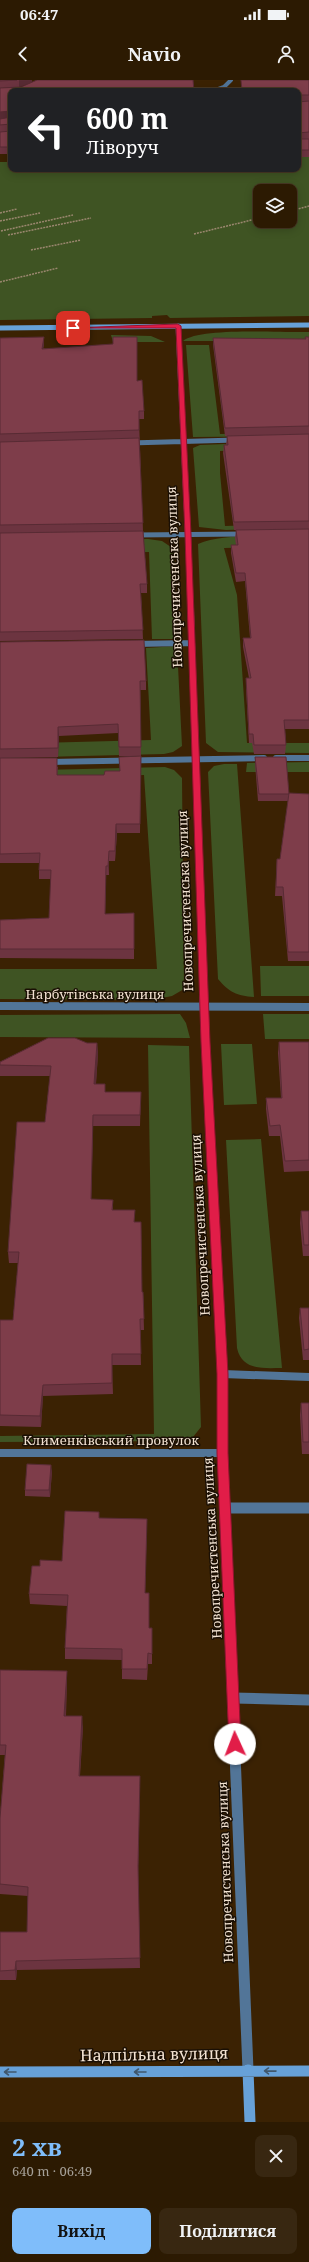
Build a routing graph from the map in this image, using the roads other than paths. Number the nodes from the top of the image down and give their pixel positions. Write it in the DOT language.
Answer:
graph roads {
  1 [pos="231,80"];
  2 [pos="225,88"];
  3 [pos="309,325"];
  4 [pos="178,326"];
  5 [pos="0,328"];
  6 [pos="239,440"];
  7 [pos="183,442"];
  8 [pos="127,443"];
  9 [pos="188,534"];
  10 [pos="254,534"];
  11 [pos="126,535"];
  12 [pos="128,644"];
  13 [pos="191,644"];
  14 [pos="309,758"];
  15 [pos="195,759"];
  16 [pos="39,762"];
  17 [pos="0,1006"];
  18 [pos="205,1007"];
  19 [pos="309,1007"];
  20 [pos="223,1374"];
  21 [pos="309,1377"];
  22 [pos="0,1453"];
  23 [pos="222,1453"];
  24 [pos="226,1508"];
  25 [pos="309,1508"];
  26 [pos="233,1698"];
  27 [pos="309,1700"];
  28 [pos="248,2070"];
  29 [pos="309,2071"];
  30 [pos="0,2072"];
  31 [pos="250,2122"];
  1 -- 2 [label="street"];
  3 -- 4 [label="main road"];
  4 -- 5 [label="main road"];
  4 -- 7 [label="street, Новопречистенська вулиця"];
  6 -- 7 [label="street"];
  7 -- 8 [label="street"];
  7 -- 9 [label="street, Новопречистенська вулиця"];
  9 -- 10 [label="street"];
  9 -- 11 [label="street"];
  9 -- 13 [label="street, Новопречистенська вулиця"];
  12 -- 13 [label="street"];
  13 -- 15 [label="street, Новопречистенська вулиця"];
  14 -- 15 [label="street"];
  15 -- 16 [label="street"];
  15 -- 18 [label="street, Новопречистенська вулиця"];
  17 -- 18 [label="street, Нарбутівська вулиця"];
  18 -- 19 [label="street, Нарбутівська вулиця"];
  18 -- 20 [label="street, Новопречистенська вулиця"];
  20 -- 21 [label="street"];
  20 -- 23 [label="street, Новопречистенська вулиця"];
  22 -- 23 [label="street, Клименківський провулок"];
  23 -- 24 [label="street, Новопречистенська вулиця"];
  24 -- 25 [label="street"];
  24 -- 26 [label="street, Новопречистенська вулиця"];
  26 -- 27 [label="street"];
  26 -- 28 [label="street, Новопречистенська вулиця"];
  29 -- 28 [label="main road, Надпільна вулиця, one-way"];
  28 -- 30 [label="main road, Надпільна вулиця, one-way"];
  28 -- 31 [label="main road, Новопречистенська вулиця"];
}
